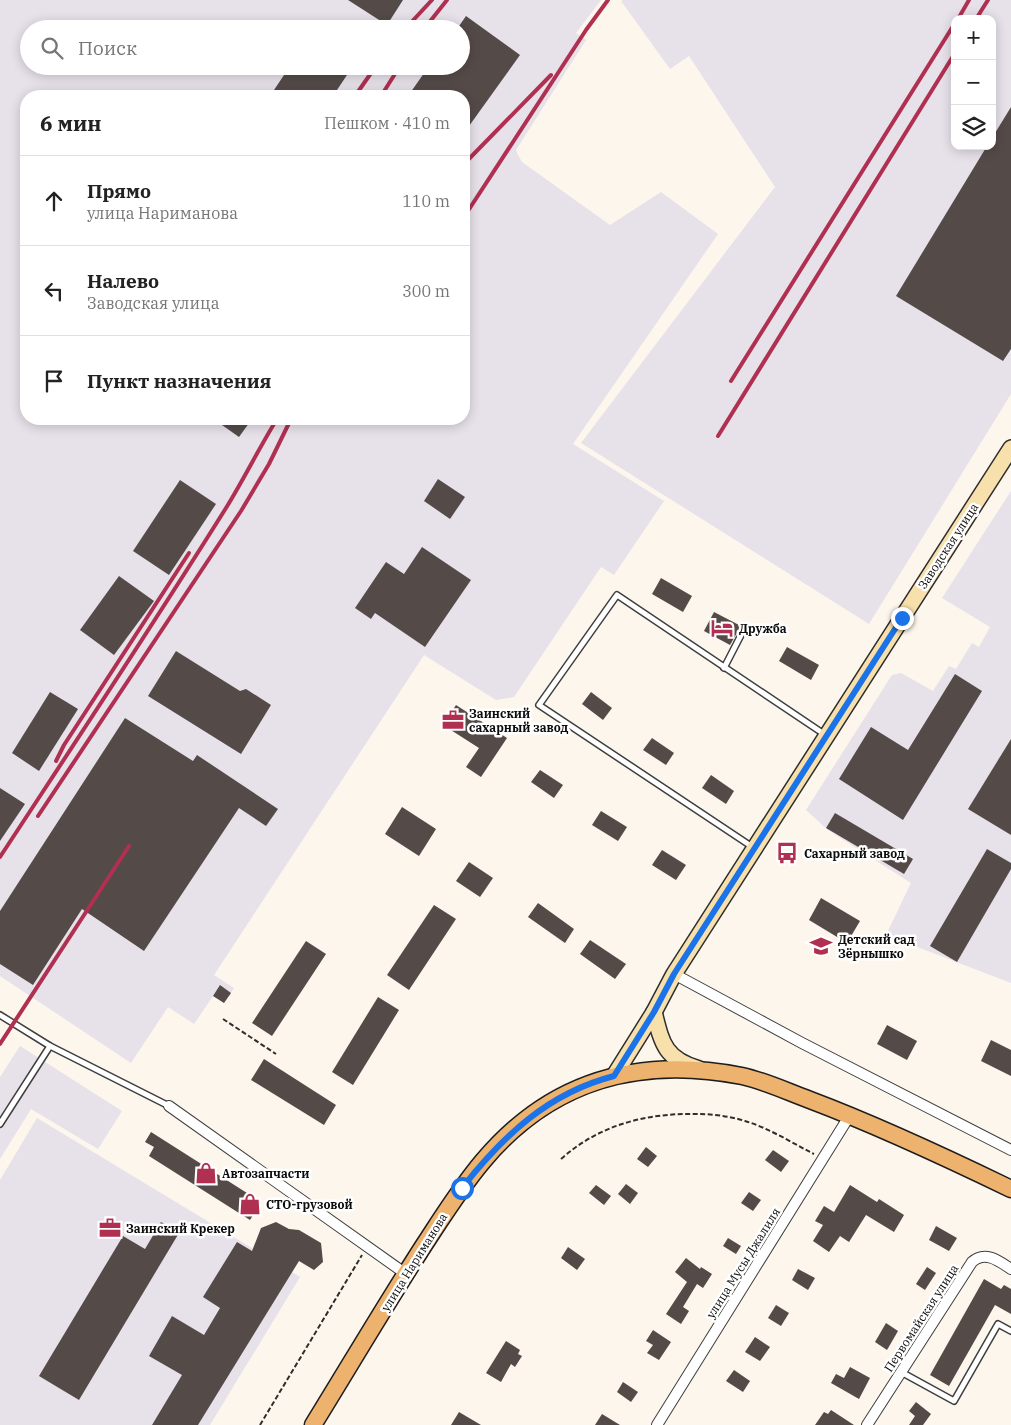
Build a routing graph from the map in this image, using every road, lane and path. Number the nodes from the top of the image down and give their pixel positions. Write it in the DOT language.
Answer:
graph roads {
  1 [pos="1011,448"];
  2 [pos="741,635"];
  3 [pos="724,668"];
  4 [pos="827,736"];
  5 [pos="755,849"];
  6 [pos="674,974"];
  7 [pos="654,1012"];
  8 [pos="0,1015"];
  9 [pos="223,1020"];
  10 [pos="50,1046"];
  11 [pos="276,1054"];
  12 [pos="699,1069"];
  13 [pos="614,1076"];
  14 [pos="169,1106"];
  15 [pos="850,1115"];
  16 [pos="0,1124"];
  17 [pos="1011,1150"];
  18 [pos="561,1159"];
  19 [pos="823,1159"];
  20 [pos="1011,1189"];
  21 [pos="368,1246"];
  22 [pos="1011,1268"];
  23 [pos="406,1274"];
  24 [pos="1011,1331"];
  25 [pos="901,1372"];
  26 [pos="260,1425"];
  27 [pos="313,1425"];
  28 [pos="657,1425"];
  29 [pos="867,1425"];
  1 -- 4 [label="main road, Заводская улица"];
  2 -- 3 [label="lane"];
  3 -- 4 [label="lane"];
  3 -- 5 [label="lane"];
  4 -- 5 [label="main road, Заводская улица"];
  5 -- 6 [label="main road, Заводская улица"];
  6 -- 7 [label="main road, Заводская улица"];
  6 -- 17 [label="street"];
  7 -- 12 [label="main road"];
  7 -- 13 [label="main road, Заводская улица"];
  8 -- 10 [label="lane"];
  9 -- 11 [label="path"];
  10 -- 14 [label="lane"];
  10 -- 16 [label="lane"];
  12 -- 13 [label="main road, улица Нариманова"];
  12 -- 15 [label="main road, улица Нариманова"];
  13 -- 23 [label="main road, улица Нариманова"];
  14 -- 21 [label="street"];
  15 -- 19 [label="street, улица Мусы Джалиля"];
  15 -- 20 [label="main road, улица Нариманова"];
  18 -- 19 [label="path"];
  19 -- 28 [label="street, улица Мусы Джалиля"];
  21 -- 23 [label="street"];
  21 -- 26 [label="path"];
  22 -- 25 [label="street, Первомайская улица"];
  23 -- 27 [label="main road, улица Нариманова"];
  24 -- 25 [label="lane"];
  25 -- 29 [label="street, Первомайская улица"];
}
